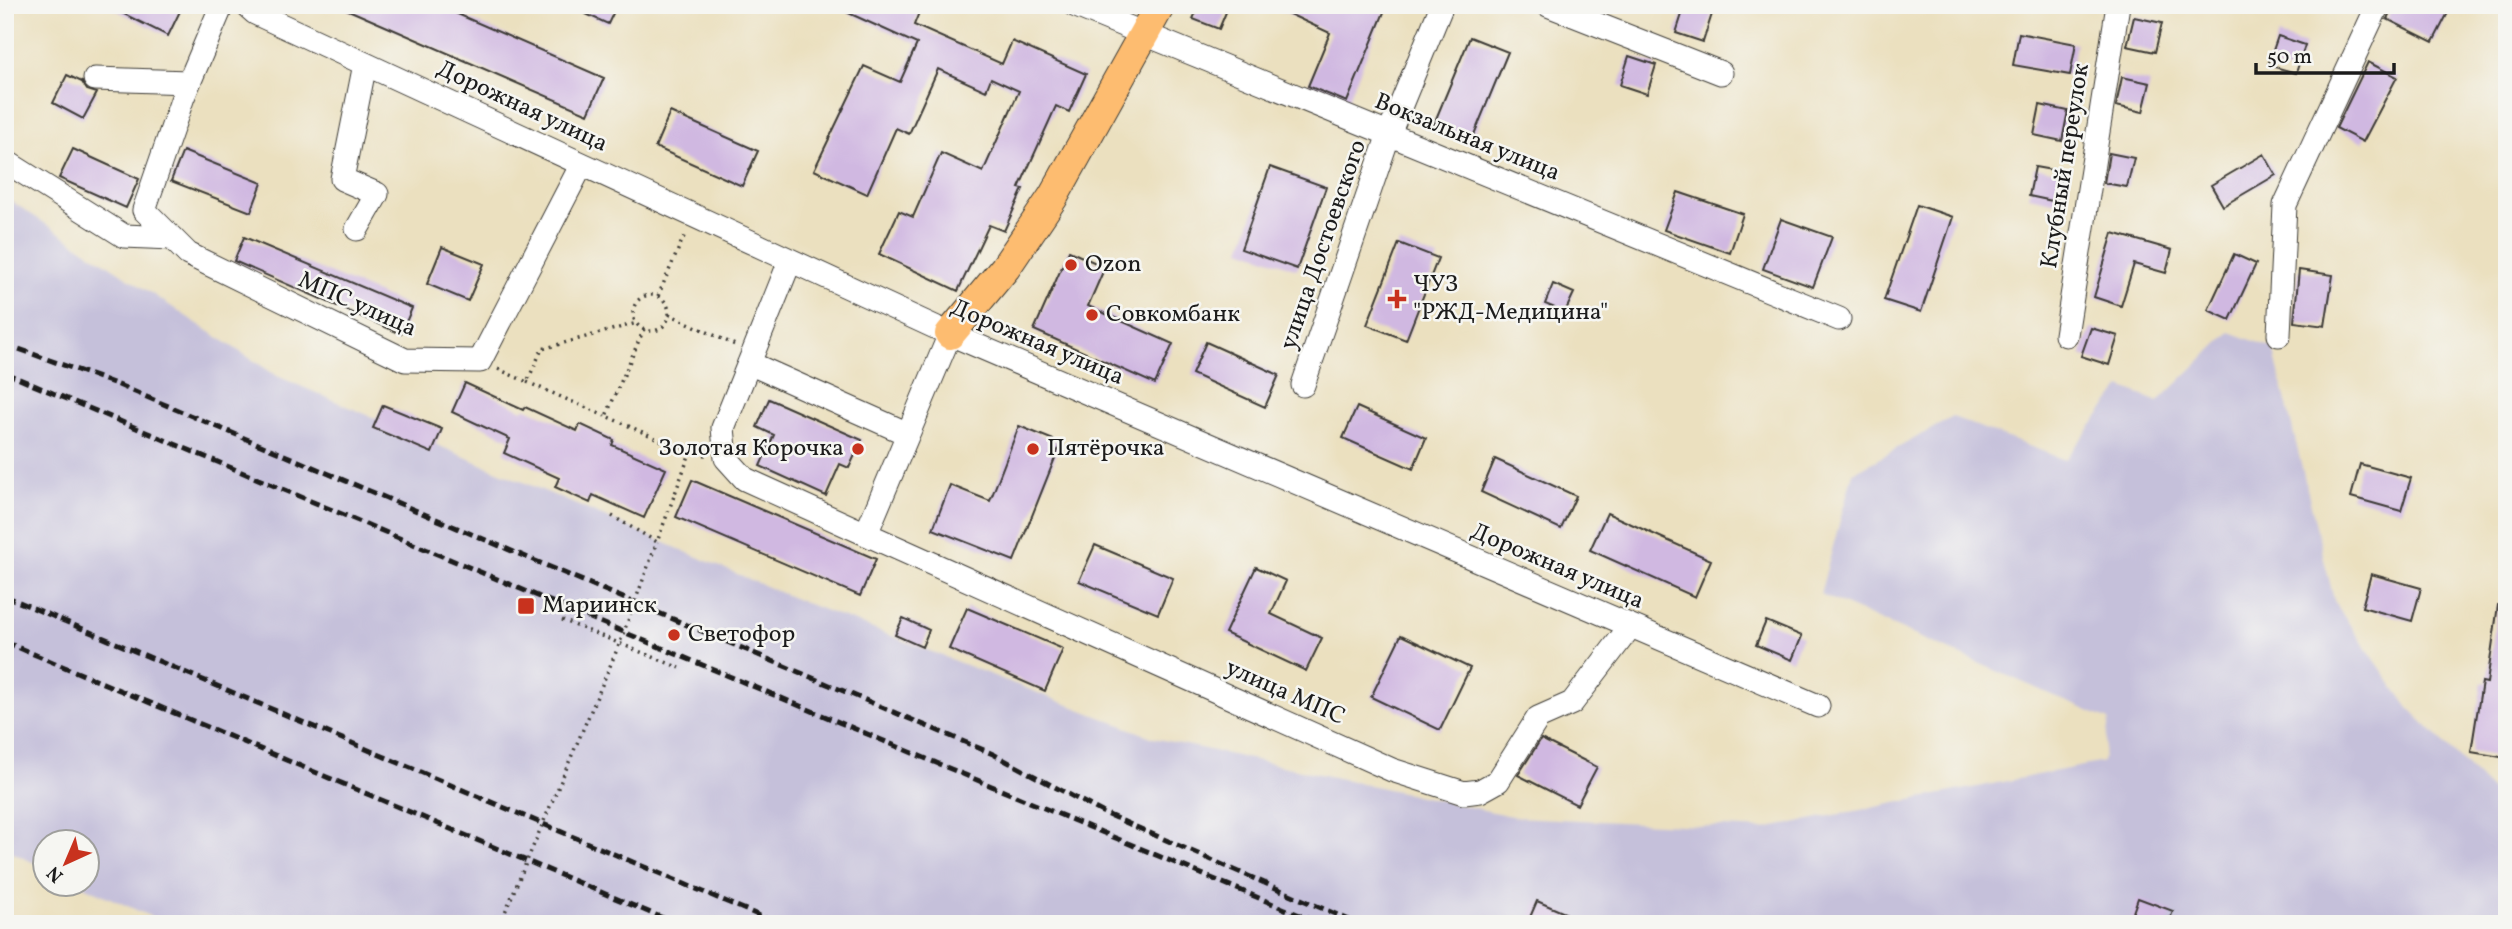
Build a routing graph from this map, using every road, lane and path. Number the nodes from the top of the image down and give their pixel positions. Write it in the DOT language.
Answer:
graph roads {
  1 [pos="222,5"];
  2 [pos="246,5"];
  3 [pos="1074,5"];
  4 [pos="1160,5"];
  5 [pos="1442,5"];
  6 [pos="1548,5"];
  7 [pos="2118,5"];
  8 [pos="2378,5"];
  9 [pos="1145,34"];
  10 [pos="365,64"];
  11 [pos="1721,73"];
  12 [pos="95,79"];
  13 [pos="189,82"];
  14 [pos="1389,134"];
  15 [pos="5,161"];
  16 [pos="582,164"];
  17 [pos="693,216"];
  18 [pos="357,229"];
  19 [pos="172,238"];
  20 [pos="790,261"];
  21 [pos="658,296"];
  22 [pos="669,314"];
  23 [pos="1839,319"];
  24 [pos="637,323"];
  25 [pos="644,329"];
  26 [pos="950,334"];
  27 [pos="2066,335"];
  28 [pos="2280,335"];
  29 [pos="751,358"];
  30 [pos="480,361"];
  31 [pos="527,382"];
  32 [pos="1303,385"];
  33 [pos="606,416"];
  34 [pos="908,434"];
  35 [pos="690,453"];
  36 [pos="726,458"];
  37 [pos="612,516"];
  38 [pos="866,534"];
  39 [pos="657,542"];
  40 [pos="562,620"];
  41 [pos="1630,627"];
  42 [pos="619,645"];
  43 [pos="680,668"];
  44 [pos="1818,706"];
  45 [pos="500,924"];
  1 -- 13 [label="street"];
  2 -- 10 [label="street, Дорожная улица"];
  3 -- 9 [label="street, Вокзальная улица"];
  4 -- 9 [label="main road"];
  5 -- 14 [label="street, улица Достоевского"];
  6 -- 11 [label="street"];
  7 -- 27 [label="street, Клубный переулок"];
  8 -- 28 [label="street"];
  9 -- 14 [label="street, Вокзальная улица"];
  9 -- 26 [label="main road"];
  10 -- 16 [label="street, Дорожная улица"];
  10 -- 18 [label="street"];
  12 -- 13 [label="street"];
  13 -- 19 [label="street, МПС улица"];
  14 -- 23 [label="street, Вокзальная улица"];
  14 -- 32 [label="street, улица Достоевского"];
  15 -- 19 [label="street"];
  16 -- 17 [label="street, Дорожная улица"];
  16 -- 30 [label="street"];
  17 -- 20 [label="street, Дорожная улица"];
  17 -- 21 [label="path"];
  19 -- 30 [label="street, МПС улица"];
  20 -- 26 [label="street, Дорожная улица"];
  20 -- 29 [label="street"];
  21 -- 22 [label="path"];
  21 -- 24 [label="path"];
  22 -- 25 [label="path"];
  22 -- 29 [label="path"];
  24 -- 25 [label="path"];
  24 -- 31 [label="path"];
  25 -- 33 [label="path"];
  26 -- 34 [label="street"];
  26 -- 41 [label="street, Дорожная улица"];
  29 -- 34 [label="street"];
  29 -- 36 [label="street"];
  30 -- 31 [label="path"];
  31 -- 33 [label="path"];
  33 -- 35 [label="path"];
  34 -- 38 [label="street"];
  35 -- 36 [label="path"];
  35 -- 39 [label="path"];
  36 -- 38 [label="street, улица МПС"];
  37 -- 39 [label="path"];
  38 -- 41 [label="street, улица МПС"];
  39 -- 42 [label="path, bridge"];
  40 -- 42 [label="path"];
  41 -- 44 [label="street, Дорожная улица"];
  42 -- 43 [label="path"];
  42 -- 45 [label="path, bridge"];
}
